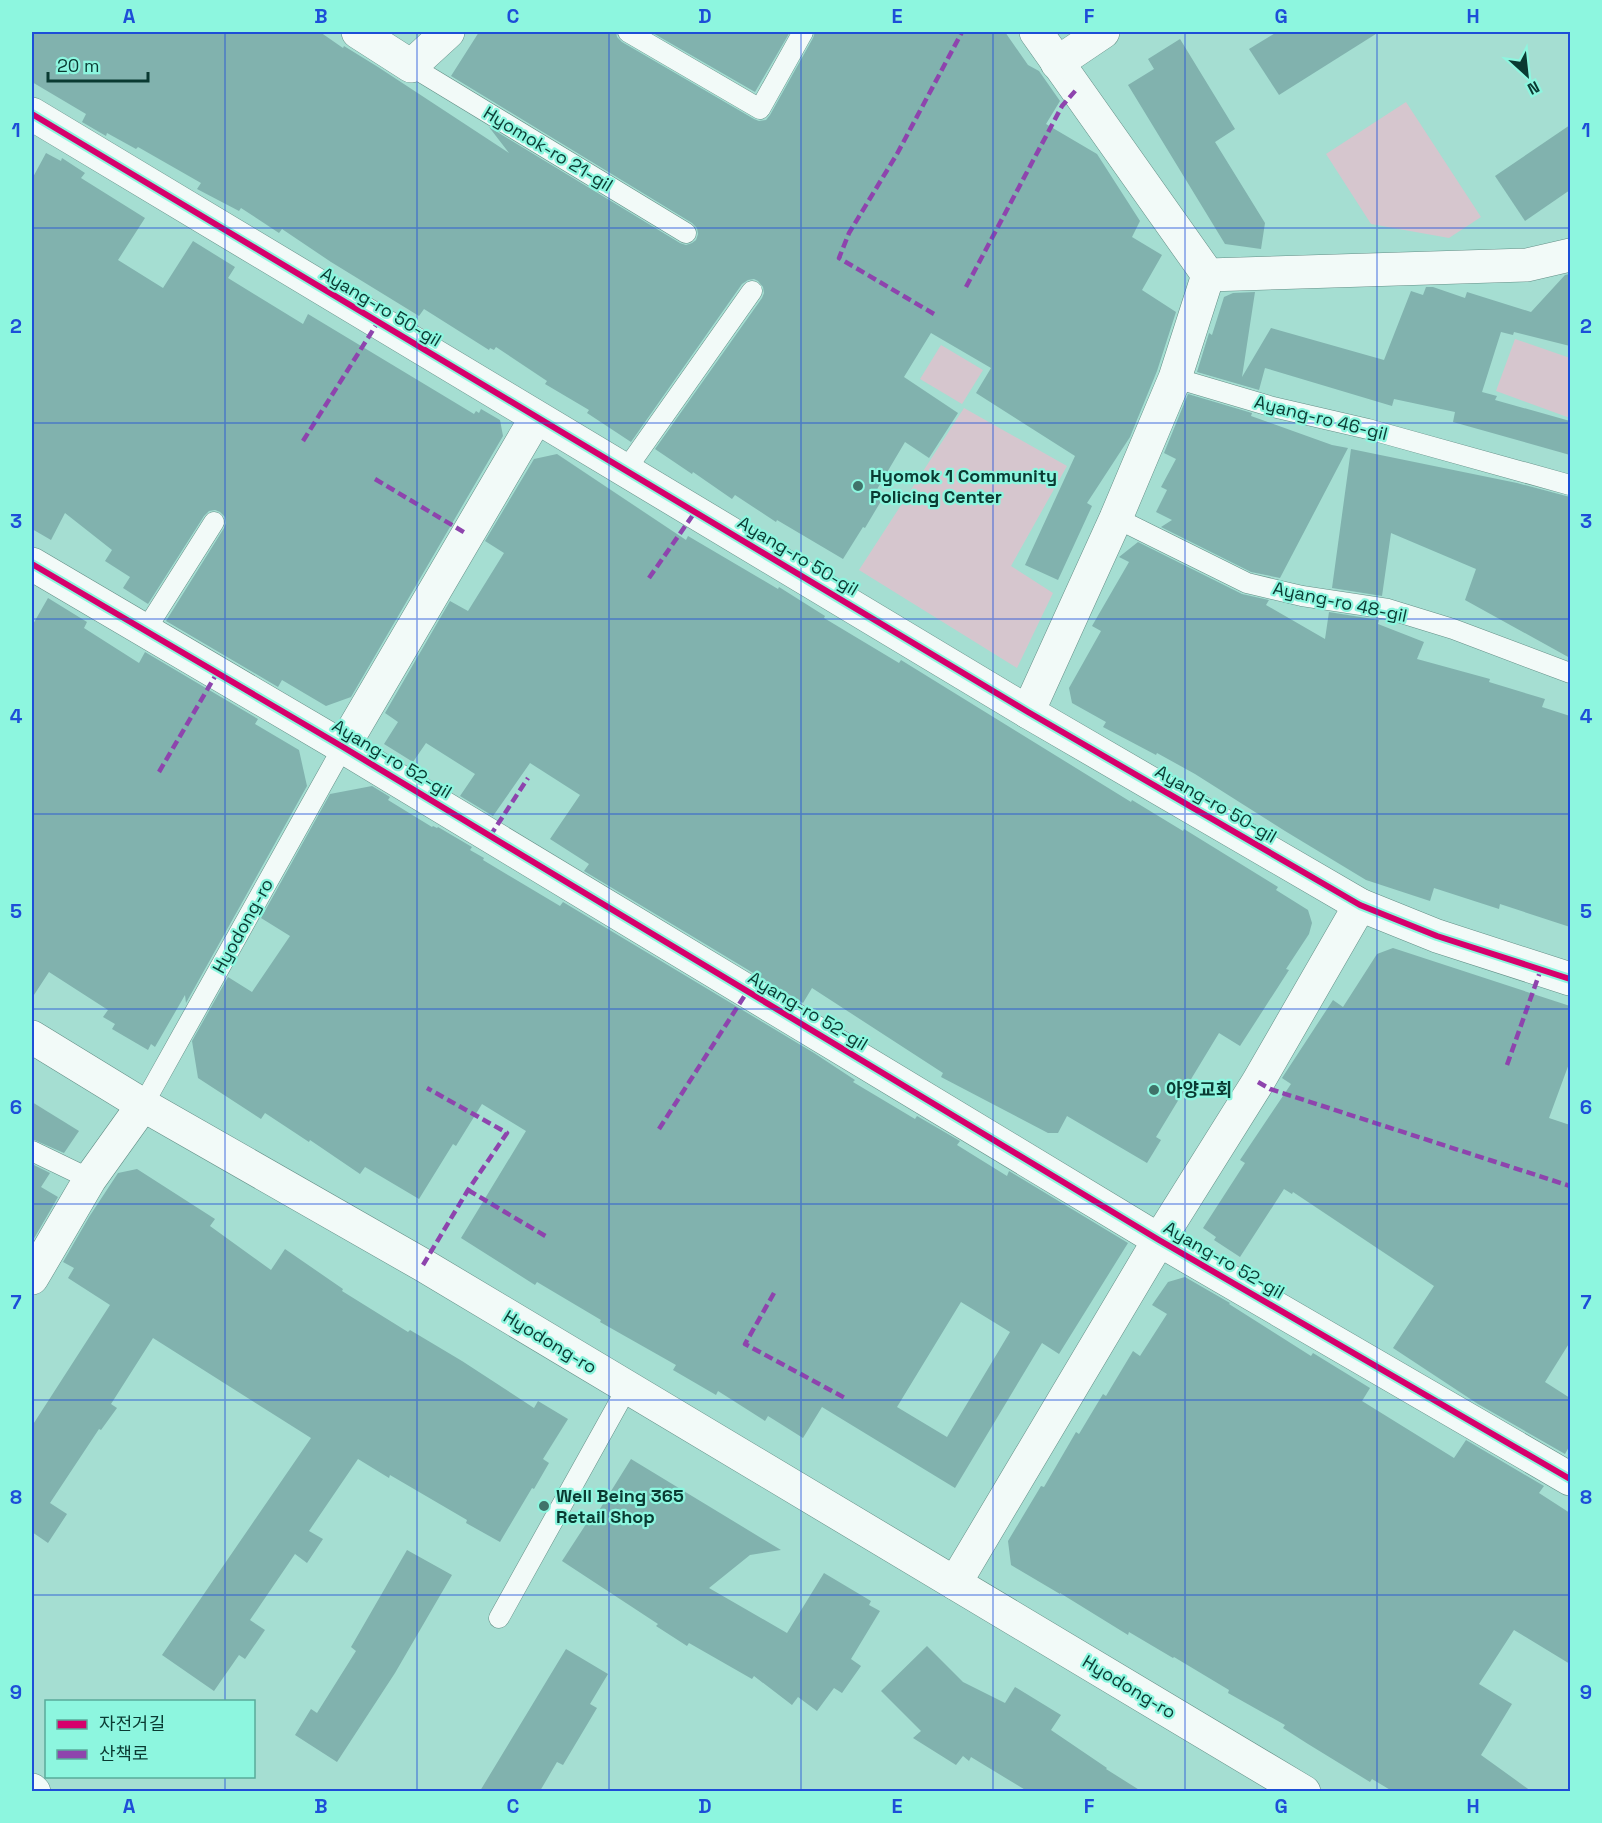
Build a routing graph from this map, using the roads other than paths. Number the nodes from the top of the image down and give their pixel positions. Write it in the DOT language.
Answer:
graph roads {
  1 [pos="358,32"];
  2 [pos="448,32"];
  3 [pos="628,32"];
  4 [pos="803,32"];
  5 [pos="1036,32"];
  6 [pos="1103,32"];
  7 [pos="1057,63"];
  8 [pos="411,66"];
  9 [pos="32,114"];
  10 [pos="686,233"];
  11 [pos="1570,255"];
  12 [pos="1208,275"];
  13 [pos="752,291"];
  14 [pos="1175,378"];
  15 [pos="537,418"];
  16 [pos="625,471"];
  17 [pos="1570,485"];
  18 [pos="1116,518"];
  19 [pos="214,522"];
  20 [pos="32,564"];
  21 [pos="145,631"];
  22 [pos="1570,673"];
  23 [pos="1028,712"];
  24 [pos="343,747"];
  25 [pos="1360,905"];
  26 [pos="1570,978"];
  27 [pos="32,1037"];
  28 [pos="143,1105"];
  29 [pos="32,1151"];
  30 [pos="90,1179"];
  31 [pos="1159,1240"];
  32 [pos="32,1278"];
  33 [pos="627,1388"];
  34 [pos="1570,1479"];
  35 [pos="955,1583"];
  36 [pos="499,1618"];
  37 [pos="1304,1791"];
  1 -- 8 [label="street"];
  2 -- 8 [label="street"];
  3 -- 4 [label="lane"];
  5 -- 7 [label="street"];
  6 -- 7 [label="street"];
  7 -- 12 [label="street"];
  8 -- 10 [label="lane, Hyomok-ro 21-gil"];
  9 -- 15 [label="street, Ayang-ro 50-gil"];
  11 -- 12 [label="street"];
  12 -- 14 [label="street"];
  13 -- 16 [label="lane"];
  14 -- 17 [label="lane, Ayang-ro 46-gil"];
  14 -- 18 [label="street"];
  15 -- 16 [label="street, Ayang-ro 50-gil"];
  15 -- 24 [label="street, Ayang-ro 52-gil"];
  16 -- 23 [label="street, Ayang-ro 50-gil"];
  18 -- 22 [label="lane, Ayang-ro 48-gil"];
  18 -- 23 [label="street"];
  19 -- 21 [label="lane"];
  20 -- 21 [label="street, Ayang-ro 52-gil"];
  21 -- 24 [label="street, Ayang-ro 52-gil"];
  23 -- 25 [label="street, Ayang-ro 50-gil"];
  24 -- 28 [label="lane, Hyodong-ro"];
  24 -- 31 [label="street, Ayang-ro 52-gil"];
  25 -- 26 [label="street, Ayang-ro 50-gil"];
  25 -- 31 [label="street"];
  27 -- 28 [label="street, Hyodong-ro"];
  28 -- 30 [label="street"];
  28 -- 33 [label="street, Hyodong-ro"];
  29 -- 30 [label="lane"];
  30 -- 32 [label="street"];
  31 -- 34 [label="street, Ayang-ro 52-gil"];
  31 -- 35 [label="street"];
  33 -- 35 [label="street, Hyodong-ro"];
  33 -- 36 [label="lane"];
  35 -- 37 [label="street, Hyodong-ro"];
}
